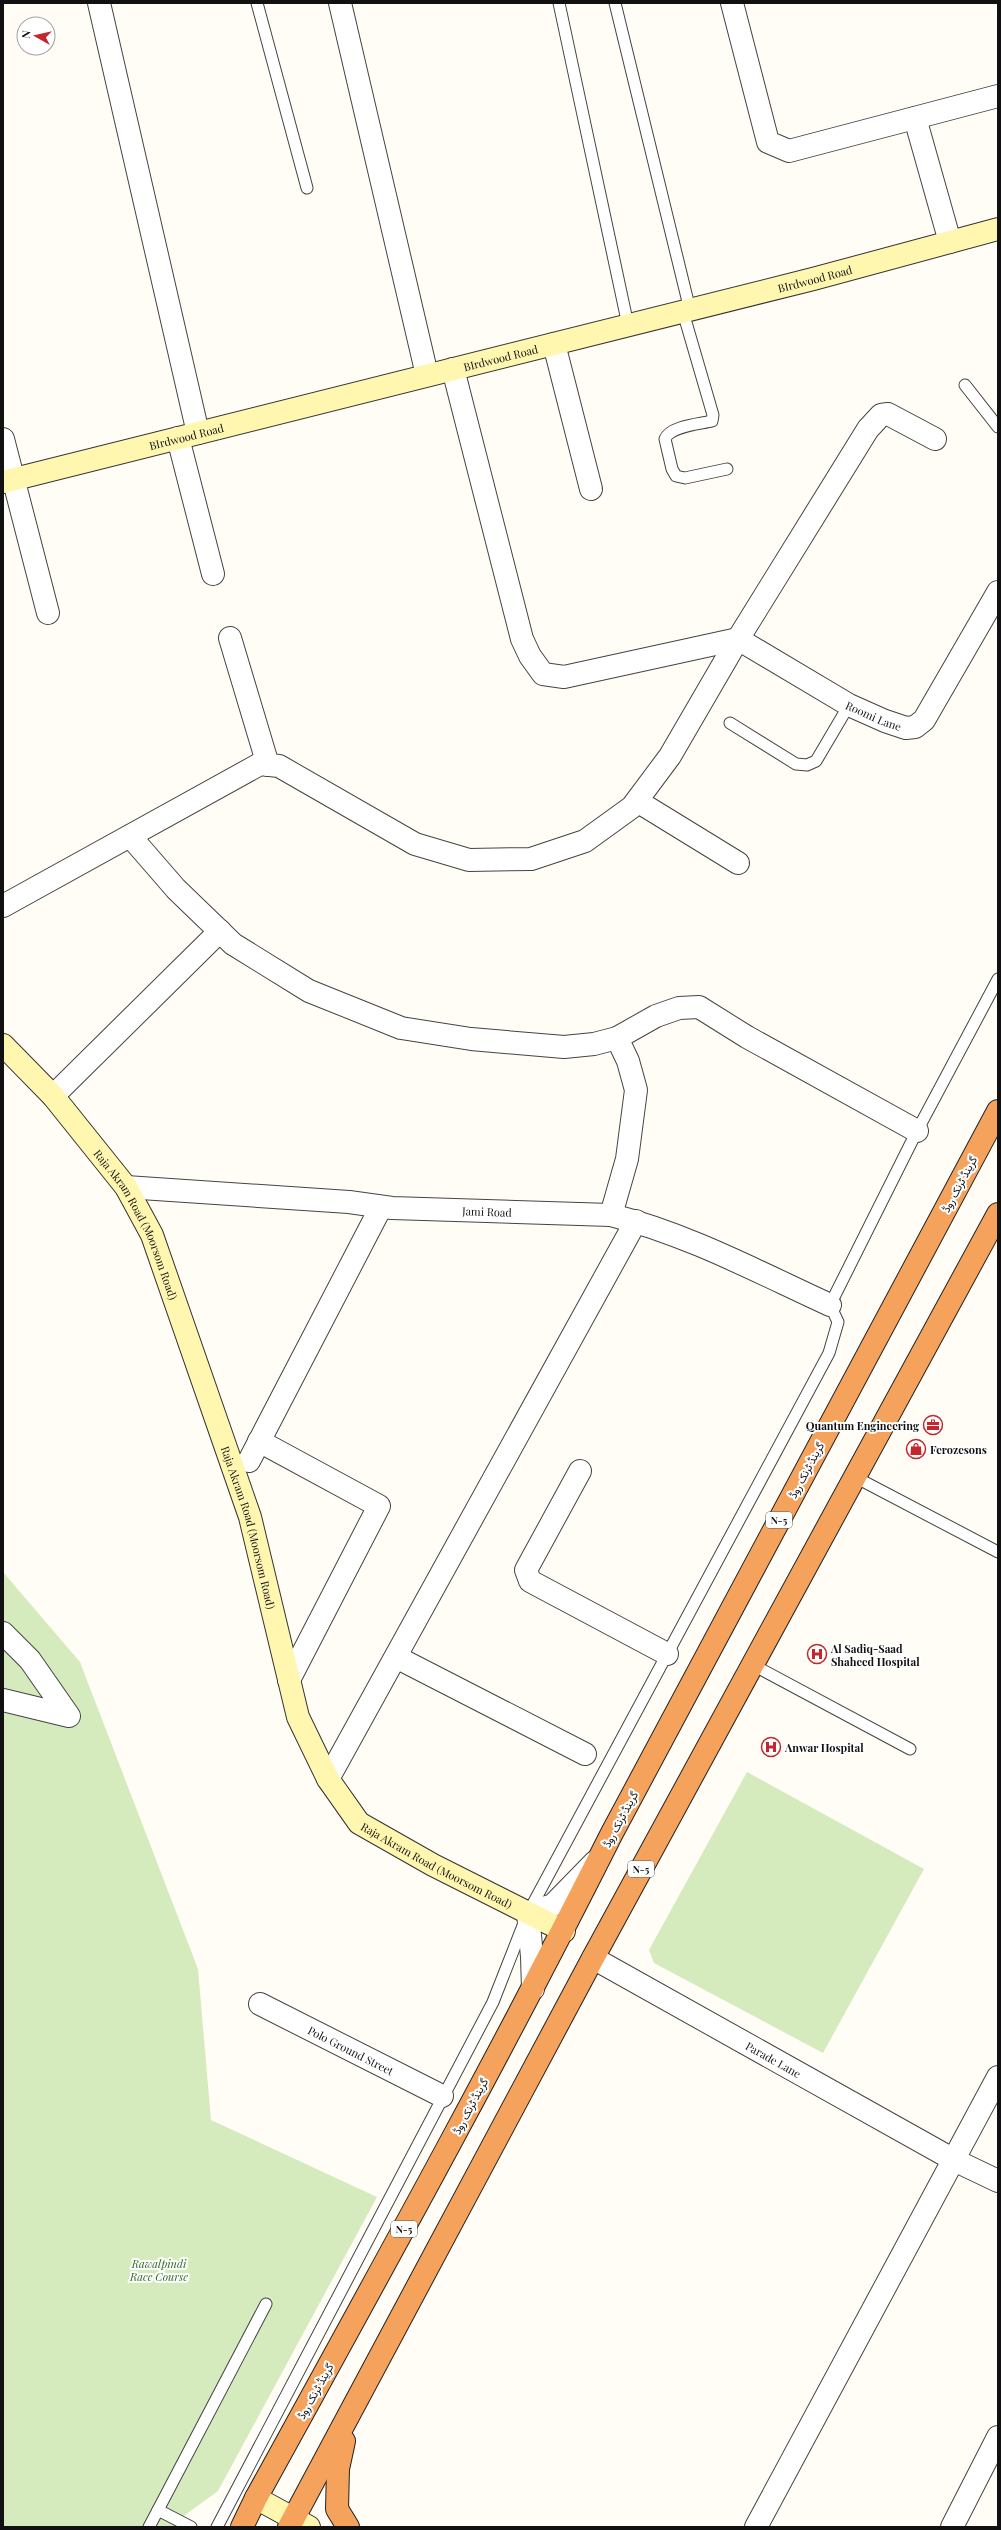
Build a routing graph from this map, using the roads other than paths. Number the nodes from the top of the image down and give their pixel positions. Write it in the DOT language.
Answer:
graph roads {
  1 [pos="99,3"];
  2 [pos="257,3"];
  3 [pos="340,3"];
  4 [pos="559,3"];
  5 [pos="615,3"];
  6 [pos="732,3"];
  7 [pos="998,96"];
  8 [pos="916,118"];
  9 [pos="307,188"];
  10 [pos="998,229"];
  11 [pos="950,242"];
  12 [pos="687,311"];
  13 [pos="628,325"];
  14 [pos="554,344"];
  15 [pos="453,369"];
  16 [pos="427,375"];
  17 [pos="965,384"];
  18 [pos="998,427"];
  19 [pos="188,436"];
  20 [pos="3,439"];
  21 [pos="935,439"];
  22 [pos="727,469"];
  23 [pos="9,481"];
  24 [pos="591,489"];
  25 [pos="214,574"];
  26 [pos="998,592"];
  27 [pos="48,613"];
  28 [pos="230,638"];
  29 [pos="738,639"];
  30 [pos="849,705"];
  31 [pos="730,724"];
  32 [pos="268,765"];
  33 [pos="637,801"];
  34 [pos="130,836"];
  35 [pos="738,864"];
  36 [pos="3,906"];
  37 [pos="220,931"];
  38 [pos="998,980"];
  39 [pos="617,1038"];
  40 [pos="3,1045"];
  41 [pos="53,1096"];
  42 [pos="998,1111"];
  43 [pos="917,1131"];
  44 [pos="126,1187"];
  45 [pos="381,1207"];
  46 [pos="998,1214"];
  47 [pos="611,1215"];
  48 [pos="636,1221"];
  49 [pos="830,1305"];
  50 [pos="259,1440"];
  51 [pos="249,1461"];
  52 [pos="580,1470"];
  53 [pos="855,1477"];
  54 [pos="998,1552"];
  55 [pos="3,1633"];
  56 [pos="668,1654"];
  57 [pos="396,1657"];
  58 [pos="753,1665"];
  59 [pos="289,1680"];
  60 [pos="3,1700"];
  61 [pos="910,1749"];
  62 [pos="585,1754"];
  63 [pos="328,1779"];
  64 [pos="600,1857"];
  65 [pos="528,1913"];
  66 [pos="564,1931"];
  67 [pos="593,1958"];
  68 [pos="533,1989"];
  69 [pos="260,2004"];
  70 [pos="998,2077"];
  71 [pos="442,2096"];
  72 [pos="954,2160"];
  73 [pos="998,2181"];
  74 [pos="266,2304"];
  75 [pos="351,2413"];
  76 [pos="998,2437"];
  77 [pos="256,2498"];
  78 [pos="158,2510"];
  79 [pos="297,2524"];
  80 [pos="248,2525"];
  81 [pos="149,2527"];
  82 [pos="191,2527"];
  83 [pos="216,2527"];
  84 [pos="348,2527"];
  85 [pos="756,2527"];
  86 [pos="952,2527"];
  1 -- 19 [label="street"];
  2 -- 9 [label="lane"];
  3 -- 16 [label="street"];
  4 -- 13 [label="lane"];
  5 -- 12 [label="lane"];
  6 -- 8 [label="street"];
  7 -- 8 [label="street"];
  8 -- 11 [label="street"];
  10 -- 11 [label="street, BIrdwood Road"];
  11 -- 12 [label="street, BIrdwood Road"];
  12 -- 13 [label="street, BIrdwood Road"];
  12 -- 22 [label="lane"];
  13 -- 14 [label="street, BIrdwood Road"];
  14 -- 15 [label="street, BIrdwood Road"];
  14 -- 24 [label="street"];
  15 -- 16 [label="street, BIrdwood Road"];
  15 -- 29 [label="street"];
  16 -- 19 [label="street, BIrdwood Road"];
  17 -- 18 [label="lane"];
  19 -- 23 [label="street, BIrdwood Road"];
  19 -- 25 [label="street"];
  20 -- 23 [label="street"];
  21 -- 29 [label="street"];
  23 -- 27 [label="street"];
  26 -- 30 [label="street, Roomi Lane"];
  28 -- 32 [label="street"];
  29 -- 30 [label="street, Roomi Lane"];
  29 -- 33 [label="street"];
  30 -- 31 [label="lane"];
  32 -- 33 [label="street"];
  32 -- 34 [label="street"];
  33 -- 35 [label="street"];
  34 -- 36 [label="street"];
  34 -- 37 [label="street"];
  37 -- 39 [label="street"];
  37 -- 41 [label="street"];
  38 -- 43 [label="lane"];
  39 -- 43 [label="street"];
  39 -- 47 [label="street"];
  40 -- 41 [label="street, Raja Akram Road (Moorsom Road)"];
  41 -- 44 [label="street, Raja Akram Road (Moorsom Road)"];
  42 -- 64 [label="highway, گرینڈ ٹرنک روڈ / N-5"];
  43 -- 49 [label="lane"];
  44 -- 45 [label="street, Jami Road"];
  44 -- 59 [label="street, Raja Akram Road (Moorsom Road)"];
  45 -- 47 [label="street, Jami Road"];
  45 -- 50 [label="street"];
  46 -- 53 [label="highway, N-5"];
  47 -- 48 [label="street, Jami Road"];
  48 -- 49 [label="street, Jami Road"];
  48 -- 57 [label="street"];
  49 -- 56 [label="lane"];
  50 -- 51 [label="street"];
  50 -- 59 [label="street"];
  52 -- 56 [label="street"];
  53 -- 54 [label="lane"];
  53 -- 58 [label="highway, N-5"];
  55 -- 60 [label="street"];
  56 -- 65 [label="lane"];
  57 -- 62 [label="street"];
  57 -- 63 [label="street"];
  58 -- 61 [label="lane"];
  58 -- 67 [label="highway, N-5"];
  59 -- 63 [label="street, Raja Akram Road (Moorsom Road)"];
  63 -- 65 [label="street, Raja Akram Road (Moorsom Road)"];
  64 -- 65 [label="street"];
  64 -- 66 [label="highway, گرینڈ ٹرنک روڈ / N-5"];
  65 -- 66 [label="street, Raja Akram Road (Moorsom Road)"];
  65 -- 68 [label="street"];
  65 -- 71 [label="lane"];
  66 -- 68 [label="highway, گرینڈ ٹرنک روڈ / N-5"];
  67 -- 72 [label="street, Parade Lane"];
  67 -- 75 [label="highway, N-5"];
  68 -- 77 [label="highway, گرینڈ ٹرنک روڈ / N-5"];
  69 -- 71 [label="street, Polo Ground Street"];
  70 -- 72 [label="street"];
  71 -- 83 [label="lane"];
  72 -- 73 [label="street, Parade Lane"];
  72 -- 85 [label="street"];
  74 -- 78 [label="lane"];
  75 -- 79 [label="highway, N-5"];
  75 -- 84 [label="highway"];
  76 -- 86 [label="street"];
  77 -- 79 [label="street"];
  77 -- 80 [label="highway, گرینڈ ٹرنک روڈ / N-5"];
  78 -- 81 [label="lane"];
  78 -- 82 [label="lane"];
}
